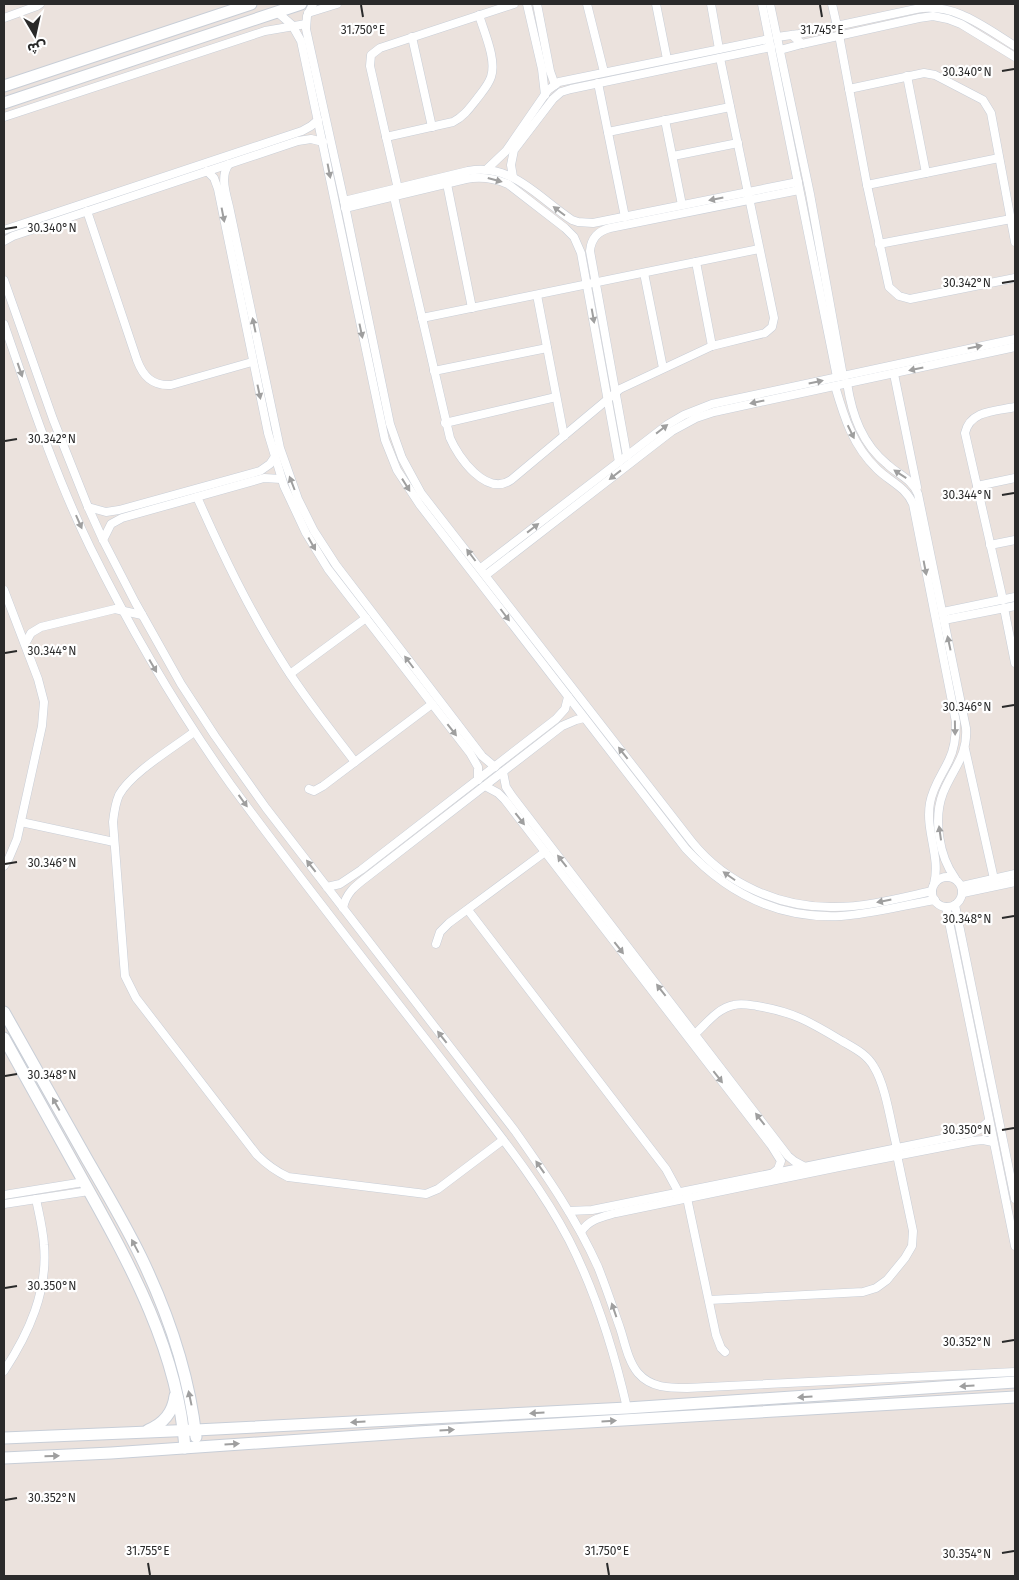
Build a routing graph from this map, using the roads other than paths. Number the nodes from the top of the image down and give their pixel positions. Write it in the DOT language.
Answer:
graph roads {
  1 [pos="40,4"];
  2 [pos="251,4"];
  3 [pos="313,4"];
  4 [pos="337,4"];
  5 [pos="514,4"];
  6 [pos="527,4"];
  7 [pos="537,4"];
  8 [pos="587,4"];
  9 [pos="656,4"];
  10 [pos="711,4"];
  11 [pos="762,4"];
  12 [pos="770,4"];
  13 [pos="832,4"];
  14 [pos="892,4"];
  15 [pos="305,8"];
  16 [pos="277,12"];
  17 [pos="894,14"];
  18 [pos="479,15"];
  19 [pos="4,18"];
  20 [pos="306,24"];
  21 [pos="292,26"];
  22 [pos="837,26"];
  23 [pos="792,35"];
  24 [pos="839,35"];
  25 [pos="412,37"];
  26 [pos="777,37"];
  27 [pos="769,39"];
  28 [pos="540,43"];
  29 [pos="802,44"];
  30 [pos="1015,46"];
  31 [pos="771,47"];
  32 [pos="720,49"];
  33 [pos="780,50"];
  34 [pos="1015,56"];
  35 [pos="720,58"];
  36 [pos="667,60"];
  37 [pos="604,72"];
  38 [pos="907,76"];
  39 [pos="598,83"];
  40 [pos="555,84"];
  41 [pos="4,86"];
  42 [pos="849,89"];
  43 [pos="545,95"];
  44 [pos="4,103"];
  45 [pos="730,106"];
  46 [pos="4,117"];
  47 [pos="794,119"];
  48 [pos="318,120"];
  49 [pos="665,120"];
  50 [pos="785,121"];
  51 [pos="432,127"];
  52 [pos="608,132"];
  53 [pos="297,137"];
  54 [pos="386,137"];
  55 [pos="323,142"];
  56 [pos="738,143"];
  57 [pos="672,156"];
  58 [pos="999,158"];
  59 [pos="229,164"];
  60 [pos="487,169"];
  61 [pos="206,171"];
  62 [pos="926,173"];
  63 [pos="513,177"];
  64 [pos="447,184"];
  65 [pos="867,185"];
  66 [pos="799,186"];
  67 [pos="222,188"];
  68 [pos="398,188"];
  69 [pos="394,196"];
  70 [pos="749,196"];
  71 [pos="345,205"];
  72 [pos="682,205"];
  73 [pos="87,212"];
  74 [pos="625,217"];
  75 [pos="1011,219"];
  76 [pos="9,232"];
  77 [pos="4,242"];
  78 [pos="1015,242"];
  79 [pos="879,244"];
  80 [pos="760,249"];
  81 [pos="696,262"];
  82 [pos="644,273"];
  83 [pos="1015,278"];
  84 [pos="4,280"];
  85 [pos="361,284"];
  86 [pos="591,284"];
  87 [pos="352,286"];
  88 [pos="537,295"];
  89 [pos="472,308"];
  90 [pos="422,318"];
  91 [pos="4,324"];
  92 [pos="1015,339"];
  93 [pos="712,346"];
  94 [pos="547,348"];
  95 [pos="1015,348"];
  96 [pos="252,362"];
  97 [pos="663,368"];
  98 [pos="434,371"];
  99 [pos="894,374"];
  100 [pos="842,379"];
  101 [pos="835,386"];
  102 [pos="616,393"];
  103 [pos="556,397"];
  104 [pos="608,399"];
  105 [pos="1015,408"];
  106 [pos="445,423"];
  107 [pos="564,436"];
  108 [pos="627,456"];
  109 [pos="274,458"];
  110 [pos="619,462"];
  111 [pos="253,477"];
  112 [pos="1015,478"];
  113 [pos="281,479"];
  114 [pos="977,486"];
  115 [pos="918,494"];
  116 [pos="198,497"];
  117 [pos="427,500"];
  118 [pos="420,505"];
  119 [pos="88,507"];
  120 [pos="126,512"];
  121 [pos="103,540"];
  122 [pos="1015,540"];
  123 [pos="924,542"];
  124 [pos="990,545"];
  125 [pos="483,572"];
  126 [pos="4,590"];
  127 [pos="130,593"];
  128 [pos="1015,597"];
  129 [pos="358,601"];
  130 [pos="1004,604"];
  131 [pos="1015,606"];
  132 [pos="119,608"];
  133 [pos="142,615"];
  134 [pos="944,616"];
  135 [pos="366,618"];
  136 [pos="25,644"];
  137 [pos="952,659"];
  138 [pos="944,661"];
  139 [pos="1015,663"];
  140 [pos="290,674"];
  141 [pos="568,697"];
  142 [pos="432,704"];
  143 [pos="584,718"];
  144 [pos="556,719"];
  145 [pos="562,726"];
  146 [pos="194,732"];
  147 [pos="965,749"];
  148 [pos="473,750"];
  149 [pos="355,762"];
  150 [pos="495,767"];
  151 [pos="503,772"];
  152 [pos="478,780"];
  153 [pos="486,786"];
  154 [pos="309,789"];
  155 [pos="511,801"];
  156 [pos="668,812"];
  157 [pos="661,818"];
  158 [pos="21,822"];
  159 [pos="114,842"];
  160 [pos="297,848"];
  161 [pos="545,852"];
  162 [pos="285,856"];
  163 [pos="4,866"];
  164 [pos="361,870"];
  165 [pos="1015,874"];
  166 [pos="367,877"];
  167 [pos="955,878"];
  168 [pos="994,879"];
  169 [pos="1015,882"];
  170 [pos="327,887"];
  171 [pos="933,887"];
  172 [pos="962,889"];
  173 [pos="935,900"];
  174 [pos="955,905"];
  175 [pos="946,907"];
  176 [pos="343,908"];
  177 [pos="468,910"];
  178 [pos="436,944"];
  179 [pos="4,1012"];
  180 [pos="695,1034"];
  181 [pos="4,1038"];
  182 [pos="489,1097"];
  183 [pos="477,1106"];
  184 [pos="989,1121"];
  185 [pos="962,1139"];
  186 [pos="503,1140"];
  187 [pos="993,1142"];
  188 [pos="774,1143"];
  189 [pos="897,1152"];
  190 [pos="804,1167"];
  191 [pos="773,1173"];
  192 [pos="1014,1184"];
  193 [pos="87,1186"];
  194 [pos="679,1192"];
  195 [pos="4,1196"];
  196 [pos="686,1198"];
  197 [pos="36,1199"];
  198 [pos="1015,1199"];
  199 [pos="4,1204"];
  200 [pos="615,1209"];
  201 [pos="569,1210"];
  202 [pos="581,1232"];
  203 [pos="1015,1246"];
  204 [pos="709,1300"];
  205 [pos="725,1352"];
  206 [pos="629,1357"];
  207 [pos="616,1362"];
  208 [pos="4,1371"];
  209 [pos="1015,1372"];
  210 [pos="1015,1382"];
  211 [pos="908,1390"];
  212 [pos="176,1394"];
  213 [pos="852,1394"];
  214 [pos="1015,1397"];
  215 [pos="918,1402"];
  216 [pos="864,1406"];
  217 [pos="627,1408"];
  218 [pos="417,1419"];
  219 [pos="387,1420"];
  220 [pos="183,1430"];
  221 [pos="196,1430"];
  222 [pos="142,1432"];
  223 [pos="418,1432"];
  224 [pos="84,1434"];
  225 [pos="384,1434"];
  226 [pos="4,1438"];
  227 [pos="197,1446"];
  228 [pos="185,1448"];
  229 [pos="84,1455"];
  230 [pos="4,1458"];
  1 -- 19 [label="street"];
  2 -- 41 [label="street"];
  3 -- 15 [label="street"];
  4 -- 15 [label="street"];
  5 -- 18 [label="street"];
  6 -- 28 [label="street"];
  7 -- 28 [label="street"];
  8 -- 37 [label="street"];
  9 -- 36 [label="street"];
  10 -- 32 [label="street"];
  11 -- 27 [label="street"];
  12 -- 26 [label="street"];
  13 -- 22 [label="street"];
  14 -- 17 [label="street"];
  15 -- 16 [label="street"];
  15 -- 20 [label="street"];
  16 -- 21 [label="street"];
  16 -- 44 [label="street"];
  17 -- 22 [label="street"];
  17 -- 30 [label="street"];
  18 -- 25 [label="street"];
  18 -- 51 [label="street"];
  20 -- 21 [label="street"];
  20 -- 71 [label="street"];
  21 -- 46 [label="street"];
  21 -- 48 [label="street"];
  22 -- 23 [label="street"];
  23 -- 26 [label="street"];
  23 -- 29 [label="street"];
  24 -- 29 [label="street"];
  24 -- 34 [label="street"];
  24 -- 42 [label="street"];
  25 -- 51 [label="street"];
  25 -- 54 [label="street"];
  26 -- 33 [label="street"];
  27 -- 31 [label="street"];
  27 -- 32 [label="street"];
  28 -- 40 [label="street"];
  28 -- 43 [label="street"];
  29 -- 33 [label="street"];
  31 -- 35 [label="street"];
  31 -- 50 [label="street"];
  32 -- 36 [label="street"];
  33 -- 47 [label="street"];
  35 -- 39 [label="street"];
  35 -- 45 [label="street"];
  36 -- 37 [label="street"];
  37 -- 40 [label="street"];
  38 -- 42 [label="street"];
  38 -- 58 [label="street"];
  38 -- 62 [label="street"];
  39 -- 52 [label="street"];
  39 -- 63 [label="street"];
  40 -- 43 [label="street"];
  42 -- 65 [label="street"];
  43 -- 60 [label="street"];
  45 -- 49 [label="street"];
  45 -- 56 [label="street"];
  47 -- 50 [label="street"];
  47 -- 100 [label="street"];
  48 -- 53 [label="street"];
  48 -- 55 [label="street"];
  49 -- 52 [label="street"];
  49 -- 57 [label="street"];
  50 -- 66 [label="street"];
  51 -- 54 [label="street"];
  52 -- 74 [label="street"];
  53 -- 55 [label="street"];
  53 -- 59 [label="street"];
  53 -- 76 [label="street"];
  54 -- 68 [label="street"];
  55 -- 87 [label="street, one-way"];
  56 -- 57 [label="street"];
  56 -- 70 [label="street"];
  57 -- 72 [label="street"];
  58 -- 62 [label="street"];
  58 -- 75 [label="street"];
  59 -- 61 [label="street"];
  59 -- 67 [label="street"];
  60 -- 63 [label="street"];
  60 -- 68 [label="street"];
  61 -- 67 [label="street"];
  61 -- 73 [label="street"];
  62 -- 65 [label="street"];
  74 -- 63 [label="street, one-way"];
  64 -- 69 [label="street"];
  64 -- 86 [label="street, one-way"];
  64 -- 89 [label="street"];
  65 -- 79 [label="street"];
  66 -- 70 [label="street"];
  66 -- 100 [label="street"];
  67 -- 96 [label="street, one-way"];
  129 -- 67 [label="street, one-way"];
  68 -- 71 [label="street"];
  69 -- 71 [label="street"];
  69 -- 90 [label="street"];
  70 -- 72 [label="street, one-way"];
  70 -- 80 [label="street"];
  70 -- 86 [label="street"];
  71 -- 85 [label="street"];
  72 -- 74 [label="street"];
  73 -- 76 [label="street"];
  73 -- 96 [label="street"];
  75 -- 78 [label="street"];
  75 -- 79 [label="street"];
  76 -- 77 [label="street"];
  79 -- 83 [label="street"];
  80 -- 81 [label="street"];
  80 -- 93 [label="street"];
  81 -- 82 [label="street"];
  81 -- 93 [label="street"];
  82 -- 86 [label="street"];
  82 -- 97 [label="street"];
  84 -- 119 [label="street"];
  85 -- 87 [label="street"];
  85 -- 117 [label="street"];
  86 -- 88 [label="street"];
  86 -- 102 [label="street"];
  86 -- 104 [label="street, one-way"];
  87 -- 118 [label="street, one-way"];
  88 -- 89 [label="street"];
  88 -- 94 [label="street"];
  89 -- 90 [label="street"];
  90 -- 98 [label="street"];
  91 -- 132 [label="street, one-way"];
  100 -- 92 [label="street, one-way"];
  93 -- 97 [label="street"];
  94 -- 98 [label="street"];
  94 -- 103 [label="street"];
  95 -- 99 [label="street, one-way"];
  96 -- 109 [label="street, one-way"];
  97 -- 102 [label="street"];
  98 -- 106 [label="street"];
  99 -- 100 [label="street"];
  99 -- 115 [label="street"];
  100 -- 101 [label="street"];
  108 -- 100 [label="street, one-way"];
  115 -- 100 [label="street, one-way"];
  101 -- 123 [label="street, one-way"];
  101 -- 125 [label="street, one-way"];
  102 -- 104 [label="street"];
  102 -- 108 [label="street"];
  103 -- 106 [label="street"];
  103 -- 107 [label="street"];
  104 -- 107 [label="street"];
  104 -- 110 [label="street"];
  105 -- 114 [label="street"];
  106 -- 107 [label="street"];
  108 -- 110 [label="street"];
  109 -- 111 [label="street"];
  109 -- 113 [label="street"];
  125 -- 110 [label="street, one-way"];
  111 -- 113 [label="street"];
  111 -- 116 [label="street"];
  111 -- 120 [label="street"];
  112 -- 114 [label="street"];
  113 -- 129 [label="street, one-way"];
  114 -- 124 [label="street"];
  115 -- 123 [label="street"];
  116 -- 120 [label="street"];
  116 -- 140 [label="street"];
  117 -- 118 [label="street"];
  125 -- 117 [label="street, one-way"];
  118 -- 141 [label="street, one-way"];
  119 -- 120 [label="street"];
  119 -- 121 [label="street"];
  120 -- 121 [label="street"];
  121 -- 127 [label="street"];
  122 -- 124 [label="street"];
  123 -- 134 [label="street"];
  123 -- 138 [label="street, one-way"];
  124 -- 130 [label="street"];
  156 -- 125 [label="street, one-way"];
  126 -- 136 [label="street"];
  127 -- 132 [label="street"];
  127 -- 133 [label="street"];
  128 -- 130 [label="street"];
  129 -- 135 [label="street"];
  148 -- 129 [label="street, one-way"];
  130 -- 131 [label="street"];
  130 -- 134 [label="street"];
  130 -- 139 [label="street"];
  132 -- 133 [label="street"];
  132 -- 136 [label="street"];
  132 -- 146 [label="street, one-way"];
  133 -- 160 [label="street"];
  137 -- 134 [label="street, one-way"];
  135 -- 140 [label="street"];
  135 -- 142 [label="street"];
  136 -- 158 [label="street"];
  137 -- 138 [label="street"];
  137 -- 147 [label="street"];
  138 -- 171 [label="street, one-way"];
  140 -- 149 [label="street"];
  141 -- 143 [label="street"];
  141 -- 144 [label="street"];
  142 -- 148 [label="street, one-way"];
  142 -- 149 [label="street"];
  143 -- 145 [label="street"];
  143 -- 157 [label="street"];
  144 -- 145 [label="street"];
  144 -- 150 [label="street"];
  145 -- 151 [label="street"];
  146 -- 159 [label="street"];
  146 -- 162 [label="street, one-way"];
  167 -- 147 [label="street, one-way"];
  147 -- 168 [label="street"];
  148 -- 150 [label="street"];
  148 -- 152 [label="street"];
  149 -- 154 [label="street"];
  150 -- 152 [label="street"];
  151 -- 153 [label="street"];
  151 -- 155 [label="street"];
  152 -- 164 [label="street"];
  153 -- 155 [label="street"];
  153 -- 166 [label="street"];
  155 -- 161 [label="street, one-way"];
  180 -- 155 [label="street, one-way"];
  156 -- 157 [label="street"];
  171 -- 156 [label="street, one-way"];
  157 -- 173 [label="street"];
  158 -- 159 [label="street"];
  158 -- 163 [label="street"];
  159 -- 186 [label="street"];
  160 -- 162 [label="street"];
  170 -- 160 [label="street, one-way"];
  161 -- 177 [label="street"];
  161 -- 188 [label="street, one-way"];
  162 -- 183 [label="street"];
  164 -- 166 [label="street"];
  164 -- 170 [label="street"];
  165 -- 168 [label="street"];
  166 -- 176 [label="street"];
  167 -- 171 [label="street"];
  167 -- 172 [label="street"];
  168 -- 172 [label="street"];
  169 -- 172 [label="street"];
  170 -- 176 [label="street"];
  171 -- 173 [label="street"];
  172 -- 174 [label="street"];
  173 -- 175 [label="street"];
  174 -- 175 [label="street"];
  174 -- 192 [label="street"];
  175 -- 184 [label="street"];
  182 -- 176 [label="street, one-way"];
  177 -- 178 [label="street"];
  177 -- 194 [label="street"];
  221 -- 179 [label="street, one-way"];
  188 -- 180 [label="street, one-way"];
  180 -- 189 [label="street"];
  181 -- 193 [label="street"];
  182 -- 183 [label="street"];
  201 -- 182 [label="street, one-way"];
  183 -- 186 [label="street"];
  184 -- 185 [label="street"];
  184 -- 187 [label="street"];
  185 -- 187 [label="street"];
  185 -- 189 [label="street"];
  186 -- 207 [label="street"];
  187 -- 203 [label="street"];
  188 -- 190 [label="street"];
  188 -- 191 [label="street"];
  189 -- 190 [label="street"];
  189 -- 196 [label="street"];
  189 -- 204 [label="street"];
  190 -- 191 [label="street"];
  191 -- 194 [label="street"];
  192 -- 198 [label="street"];
  193 -- 195 [label="street"];
  193 -- 197 [label="street"];
  193 -- 212 [label="street"];
  194 -- 200 [label="street"];
  196 -- 200 [label="street"];
  196 -- 204 [label="street"];
  197 -- 199 [label="street"];
  197 -- 208 [label="street"];
  200 -- 201 [label="street"];
  200 -- 202 [label="street"];
  201 -- 202 [label="street"];
  206 -- 202 [label="street, one-way"];
  204 -- 205 [label="street"];
  206 -- 207 [label="street"];
  206 -- 209 [label="street"];
  207 -- 217 [label="street"];
  210 -- 211 [label="street, one-way"];
  211 -- 213 [label="street"];
  211 -- 215 [label="street"];
  212 -- 220 [label="street"];
  212 -- 222 [label="street"];
  213 -- 216 [label="street"];
  213 -- 217 [label="street, one-way"];
  214 -- 215 [label="street"];
  215 -- 216 [label="street"];
  223 -- 216 [label="street, one-way"];
  217 -- 218 [label="street, one-way"];
  218 -- 219 [label="street"];
  218 -- 223 [label="street"];
  219 -- 221 [label="street, one-way"];
  219 -- 225 [label="street"];
  220 -- 221 [label="street"];
  220 -- 222 [label="street"];
  220 -- 228 [label="street"];
  221 -- 227 [label="street"];
  222 -- 224 [label="street"];
  223 -- 225 [label="street"];
  224 -- 226 [label="street"];
  224 -- 229 [label="street"];
  227 -- 225 [label="street, one-way"];
  227 -- 228 [label="street"];
  228 -- 229 [label="street"];
  230 -- 229 [label="street, one-way"];
}
